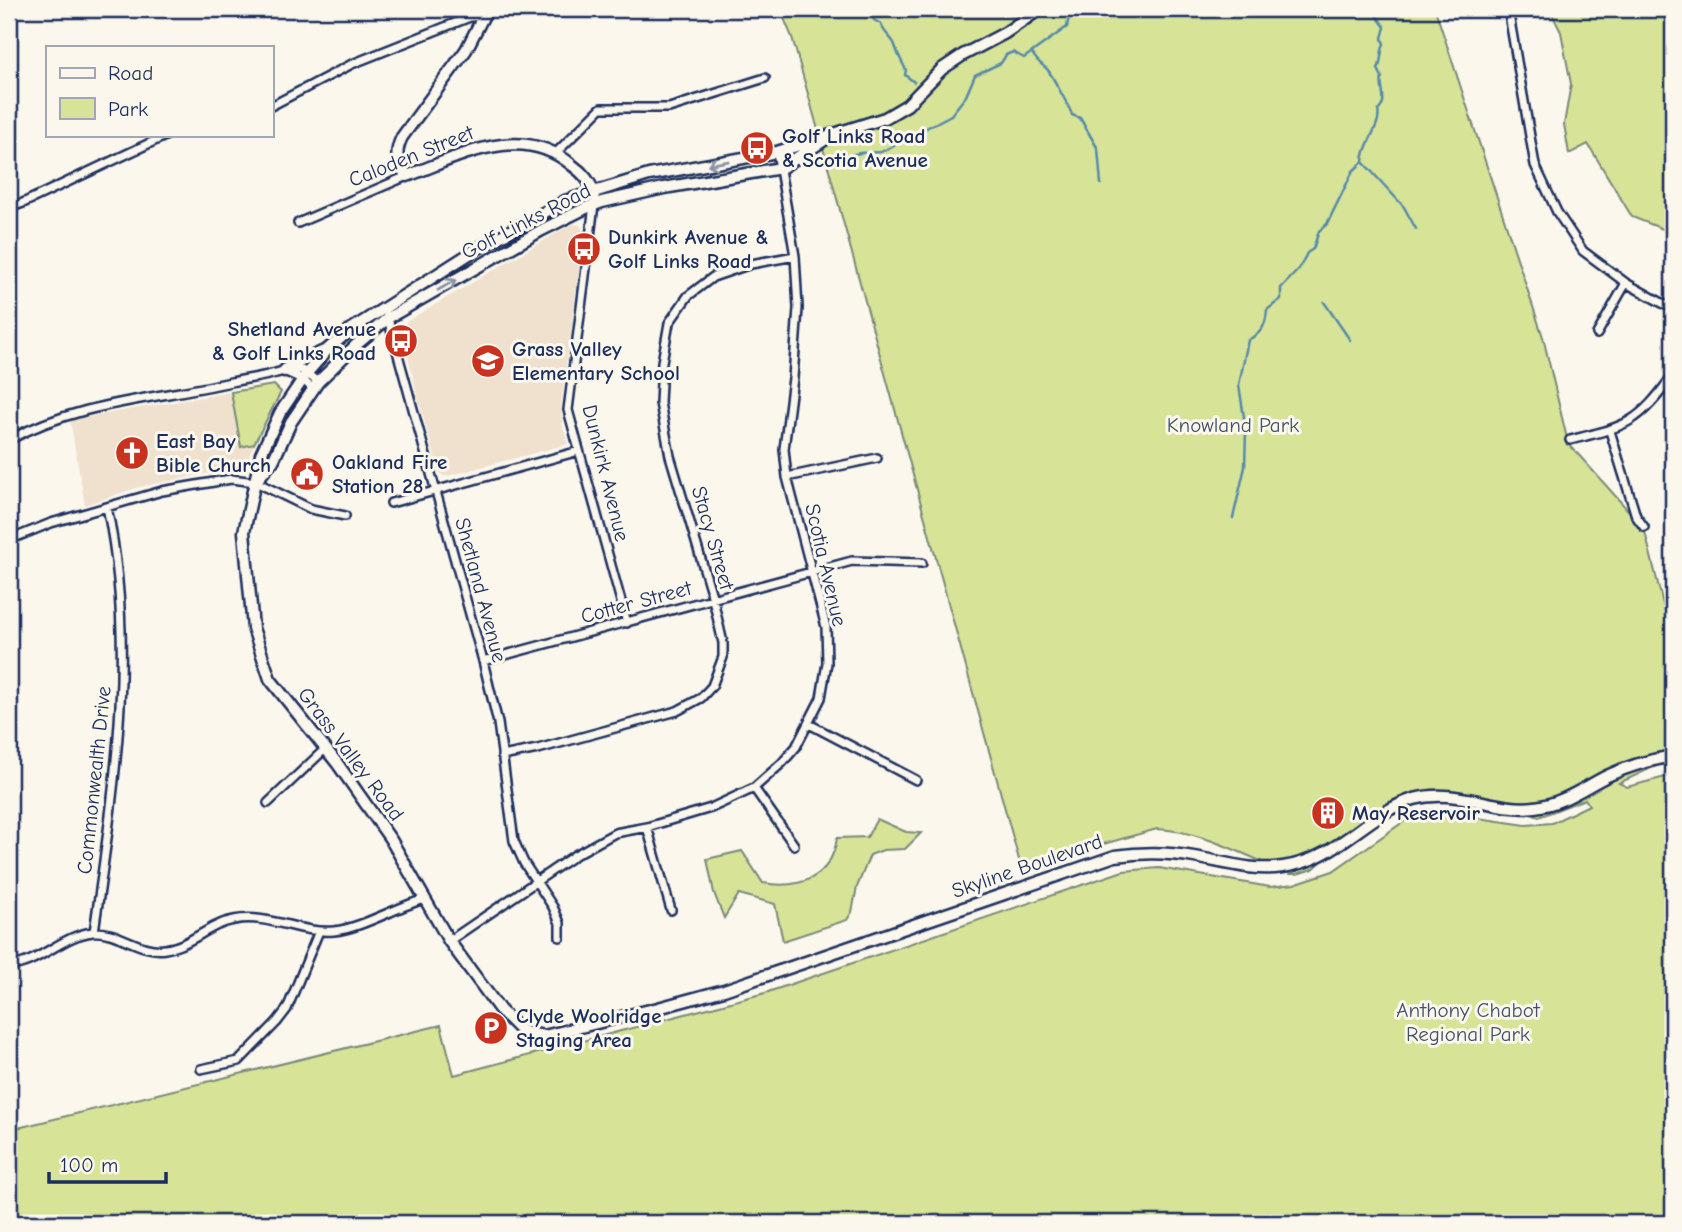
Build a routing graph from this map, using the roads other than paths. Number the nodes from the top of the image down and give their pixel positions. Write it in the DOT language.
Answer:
graph roads {
  1 [pos="1040,9"];
  2 [pos="1508,9"];
  3 [pos="484,13"];
  4 [pos="765,78"];
  5 [pos="273,105"];
  6 [pos="831,135"];
  7 [pos="165,136"];
  8 [pos="557,152"];
  9 [pos="777,152"];
  10 [pos="781,167"];
  11 [pos="407,176"];
  12 [pos="593,191"];
  13 [pos="594,205"];
  14 [pos="9,208"];
  15 [pos="298,223"];
  16 [pos="795,256"];
  17 [pos="1626,283"];
  18 [pos="384,307"];
  19 [pos="1673,309"];
  20 [pos="388,318"];
  21 [pos="1597,334"];
  22 [pos="328,349"];
  23 [pos="284,371"];
  24 [pos="1673,375"];
  25 [pos="305,376"];
  26 [pos="316,386"];
  27 [pos="1610,430"];
  28 [pos="9,440"];
  29 [pos="1570,440"];
  30 [pos="579,451"];
  31 [pos="877,458"];
  32 [pos="787,477"];
  33 [pos="256,482"];
  34 [pos="435,491"];
  35 [pos="391,503"];
  36 [pos="107,507"];
  37 [pos="345,516"];
  38 [pos="1644,527"];
  39 [pos="9,540"];
  40 [pos="922,563"];
  41 [pos="812,571"];
  42 [pos="713,599"];
  43 [pos="627,623"];
  44 [pos="483,661"];
  45 [pos="809,724"];
  46 [pos="326,749"];
  47 [pos="502,756"];
  48 [pos="1673,756"];
  49 [pos="916,780"];
  50 [pos="754,788"];
  51 [pos="268,803"];
  52 [pos="647,827"];
  53 [pos="794,845"];
  54 [pos="537,883"];
  55 [pos="425,898"];
  56 [pos="671,910"];
  57 [pos="319,931"];
  58 [pos="94,932"];
  59 [pos="560,937"];
  60 [pos="449,940"];
  61 [pos="9,966"];
  62 [pos="510,1022"];
  63 [pos="201,1069"];
  1 -- 6 [label="main road, Golf Links Road"];
  2 -- 17 [label="street"];
  3 -- 5 [label="street"];
  3 -- 11 [label="main road"];
  4 -- 8 [label="street"];
  6 -- 9 [label="main road, Golf Links Road"];
  6 -- 10 [label="main road, Golf Links Road"];
  7 -- 14 [label="street"];
  8 -- 11 [label="main road, Caloden Street"];
  8 -- 12 [label="main road"];
  9 -- 10 [label="street, Scotia Avenue"];
  9 -- 12 [label="main road, Golf Links Road, one-way"];
  10 -- 13 [label="main road, Golf Links Road"];
  10 -- 16 [label="street, Scotia Avenue"];
  11 -- 15 [label="street, Caloden Street"];
  12 -- 13 [label="main road"];
  12 -- 18 [label="main road, Golf Links Road"];
  20 -- 13 [label="main road, Golf Links Road, one-way"];
  13 -- 30 [label="street, Dunkirk Avenue"];
  16 -- 32 [label="street, Scotia Avenue"];
  16 -- 42 [label="street, Stacy Street"];
  17 -- 19 [label="street"];
  17 -- 21 [label="street"];
  18 -- 20 [label="street, Shetland Avenue"];
  18 -- 22 [label="main road, Golf Links Road"];
  20 -- 26 [label="main road, Golf Links Road"];
  20 -- 34 [label="street, Shetland Avenue"];
  22 -- 23 [label="main road"];
  22 -- 25 [label="main road, Golf Links Road"];
  23 -- 25 [label="street"];
  23 -- 28 [label="street"];
  24 -- 27 [label="street"];
  25 -- 26 [label="street"];
  25 -- 33 [label="main road, Grass Valley Road"];
  26 -- 33 [label="main road, Grass Valley Road"];
  27 -- 29 [label="street"];
  27 -- 38 [label="street"];
  30 -- 34 [label="street"];
  30 -- 43 [label="street, Dunkirk Avenue"];
  31 -- 32 [label="street"];
  32 -- 41 [label="street, Scotia Avenue"];
  33 -- 36 [label="street"];
  33 -- 37 [label="street"];
  33 -- 46 [label="main road, Grass Valley Road"];
  34 -- 35 [label="street"];
  34 -- 44 [label="street, Shetland Avenue"];
  36 -- 39 [label="street"];
  36 -- 58 [label="street, Commonwealth Drive"];
  40 -- 41 [label="street, Cotter Street"];
  41 -- 42 [label="street, Cotter Street"];
  41 -- 45 [label="street, Scotia Avenue"];
  42 -- 43 [label="street, Cotter Street"];
  42 -- 47 [label="street, Stacy Street"];
  43 -- 44 [label="street, Cotter Street"];
  44 -- 47 [label="street, Shetland Avenue"];
  45 -- 49 [label="street"];
  45 -- 50 [label="street, Scotia Avenue"];
  46 -- 51 [label="street"];
  46 -- 55 [label="main road, Grass Valley Road"];
  47 -- 54 [label="street, Shetland Avenue"];
  48 -- 62 [label="main road, Skyline Boulevard"];
  50 -- 52 [label="street, Scotia Avenue"];
  50 -- 53 [label="street"];
  52 -- 54 [label="street, Scotia Avenue"];
  52 -- 56 [label="street"];
  54 -- 59 [label="street, Shetland Avenue"];
  54 -- 60 [label="street, Scotia Avenue"];
  55 -- 57 [label="street"];
  55 -- 60 [label="main road, Grass Valley Road"];
  57 -- 58 [label="street"];
  57 -- 63 [label="street"];
  58 -- 61 [label="street"];
  60 -- 62 [label="main road, Grass Valley Road"];
}
